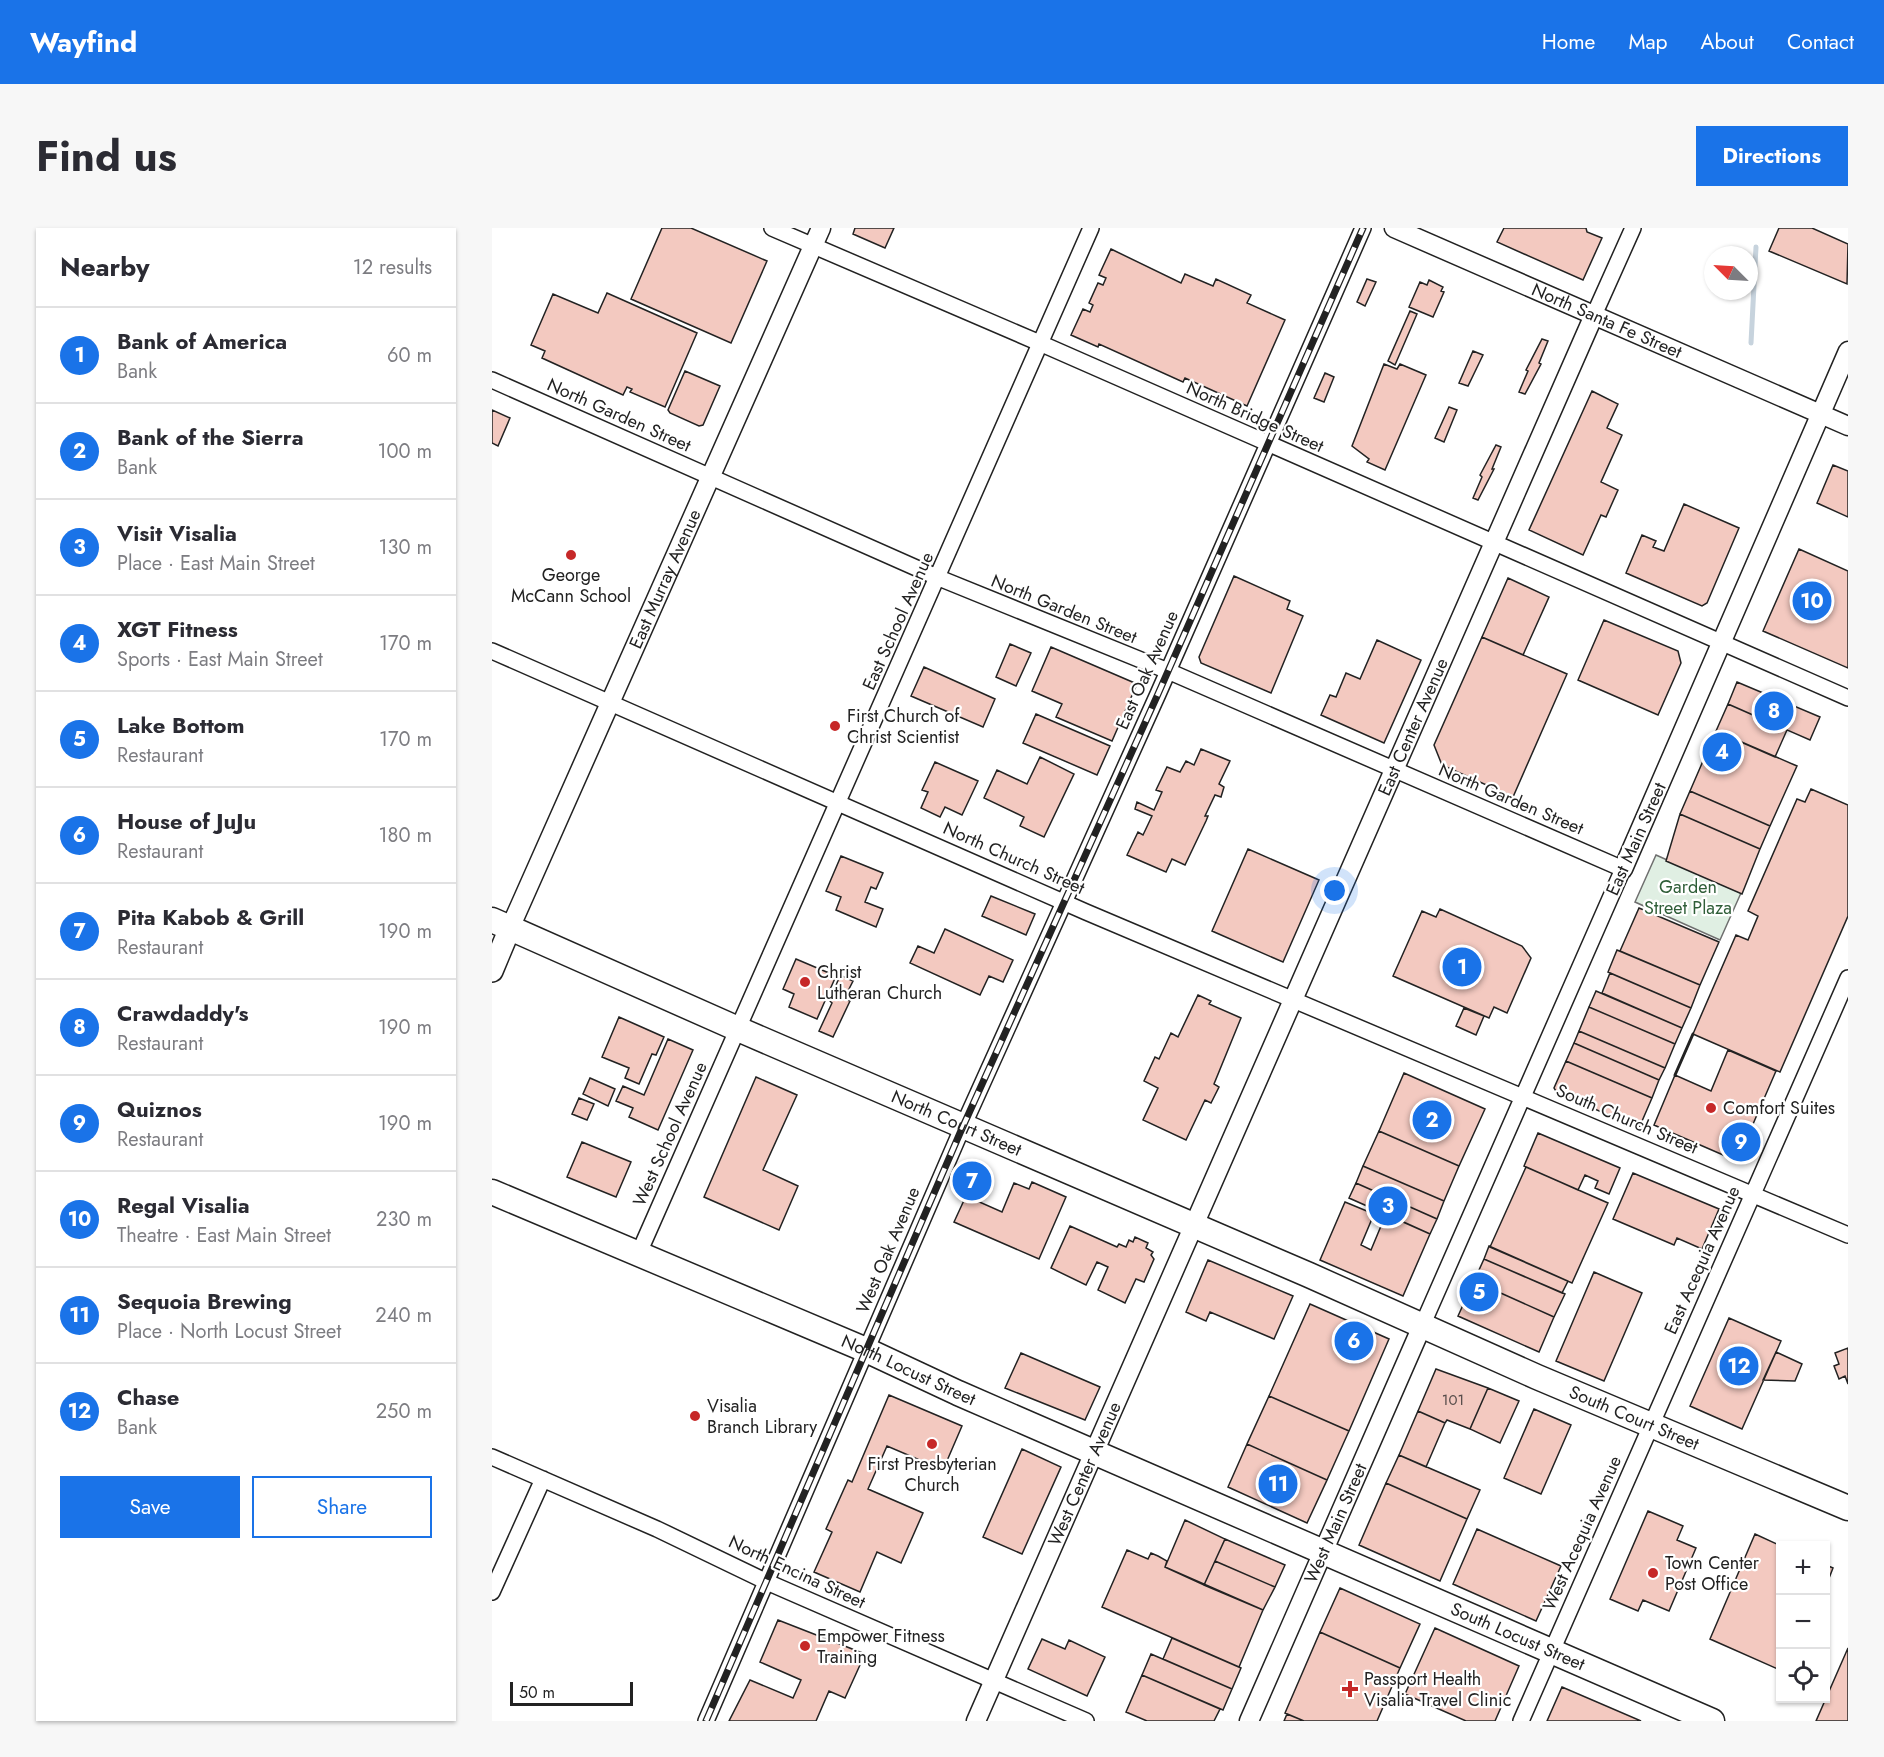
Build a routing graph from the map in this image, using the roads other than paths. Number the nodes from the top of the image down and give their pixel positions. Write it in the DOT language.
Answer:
graph roads {
  1 [pos="772,228"];
  2 [pos="821,228"];
  3 [pos="1091,228"];
  4 [pos="1363,228"];
  5 [pos="1394,228"];
  6 [pos="1633,228"];
  7 [pos="812,246"];
  8 [pos="1594,315"];
  9 [pos="1042,344"];
  10 [pos="1848,351"];
  11 [pos="492,381"];
  12 [pos="1821,414"];
  13 [pos="1848,426"];
  14 [pos="1268,444"];
  15 [pos="711,476"];
  16 [pos="1492,541"];
  17 [pos="939,578"];
  18 [pos="1722,642"];
  19 [pos="492,651"];
  20 [pos="1168,671"];
  21 [pos="1848,698"];
  22 [pos="610,704"];
  23 [pos="1393,769"];
  24 [pos="837,801"];
  25 [pos="1623,869"];
  26 [pos="1063,902"];
  27 [pos="501,924"];
  28 [pos="492,971"];
  29 [pos="1848,978"];
  30 [pos="1292,998"];
  31 [pos="738,1029"];
  32 [pos="1523,1096"];
  33 [pos="963,1126"];
  34 [pos="492,1192"];
  35 [pos="1752,1195"];
  36 [pos="1194,1225"];
  37 [pos="1848,1235"];
  38 [pos="638,1255"];
  39 [pos="1422,1326"];
  40 [pos="866,1350"];
  41 [pos="1650,1426"];
  42 [pos="1094,1452"];
  43 [pos="492,1457"];
  44 [pos="543,1479"];
  45 [pos="1848,1508"];
  46 [pos="1322,1552"];
  47 [pos="767,1582"];
  48 [pos="492,1592"];
  49 [pos="1552,1652"];
  50 [pos="993,1680"];
  51 [pos="706,1721"];
  52 [pos="976,1721"];
  53 [pos="1086,1721"];
  54 [pos="1249,1721"];
  55 [pos="1521,1721"];
  56 [pos="1712,1721"];
  1 -- 7 [label="street, North Bridge Street"];
  2 -- 7 [label="street, East Murray Avenue"];
  3 -- 9 [label="street, East School Avenue"];
  4 -- 14 [label="street, East Oak Avenue"];
  5 -- 8 [label="street, North Santa Fe Street"];
  6 -- 8 [label="street, East Center Avenue"];
  7 -- 9 [label="street, North Bridge Street"];
  7 -- 15 [label="street, East Murray Avenue"];
  8 -- 12 [label="street, North Santa Fe Street"];
  8 -- 16 [label="street, East Center Avenue"];
  9 -- 14 [label="street, North Bridge Street"];
  9 -- 17 [label="street, East School Avenue"];
  10 -- 12 [label="street, East Main Street"];
  11 -- 15 [label="street, North Garden Street"];
  12 -- 13 [label="street, North Santa Fe Street"];
  12 -- 18 [label="street, East Main Street"];
  14 -- 16 [label="street, North Bridge Street"];
  14 -- 20 [label="street, East Oak Avenue"];
  15 -- 17 [label="street, North Garden Street"];
  15 -- 22 [label="street, East Murray Avenue"];
  16 -- 18 [label="street, North Bridge Street"];
  16 -- 23 [label="street, East Center Avenue"];
  17 -- 20 [label="street, North Garden Street"];
  17 -- 24 [label="street, East School Avenue"];
  18 -- 21 [label="street, North Bridge Street"];
  18 -- 25 [label="street, East Main Street"];
  19 -- 22 [label="street, North Church Street"];
  20 -- 23 [label="street, North Garden Street"];
  20 -- 26 [label="street, East Oak Avenue"];
  22 -- 24 [label="street, North Church Street"];
  22 -- 27 [label="street, East Murray Avenue"];
  23 -- 25 [label="street, North Garden Street"];
  23 -- 30 [label="street, East Center Avenue"];
  24 -- 26 [label="street, North Church Street"];
  24 -- 31 [label="street, East School Avenue"];
  25 -- 32 [label="street, East Main Street"];
  26 -- 30 [label="street, North Church Street"];
  26 -- 33 [label="street, East Oak Avenue"];
  27 -- 28 [label="main road"];
  27 -- 31 [label="main road, North Court Street"];
  29 -- 35 [label="street, East Acequia Avenue"];
  30 -- 32 [label="street, North Church Street"];
  30 -- 36 [label="street, East Center Avenue"];
  31 -- 33 [label="main road, North Court Street"];
  31 -- 38 [label="street, West School Avenue"];
  32 -- 35 [label="street, South Church Street"];
  32 -- 39 [label="street, East Main Street"];
  33 -- 36 [label="main road, North Court Street"];
  33 -- 40 [label="street, West Oak Avenue"];
  34 -- 38 [label="main road, North Locust Street"];
  35 -- 37 [label="street, South Church Street"];
  35 -- 41 [label="street, East Acequia Avenue"];
  36 -- 39 [label="main road, North Court Street"];
  36 -- 42 [label="street, West Center Avenue"];
  38 -- 40 [label="main road, North Locust Street"];
  39 -- 41 [label="main road, South Court Street"];
  39 -- 46 [label="street, West Main Street"];
  40 -- 42 [label="main road, North Locust Street"];
  40 -- 47 [label="street, West Oak Avenue"];
  41 -- 45 [label="main road, South Court Street"];
  41 -- 49 [label="street, West Acequia Avenue"];
  42 -- 46 [label="main road, North Locust Street"];
  42 -- 50 [label="street, West Center Avenue"];
  43 -- 44 [label="street, North Encina Street"];
  44 -- 47 [label="street, North Encina Street"];
  44 -- 48 [label="street"];
  46 -- 49 [label="main road, South Locust Street"];
  46 -- 54 [label="street, West Main Street"];
  47 -- 50 [label="street, North Encina Street"];
  47 -- 51 [label="street, West Oak Avenue"];
  49 -- 55 [label="street, West Acequia Avenue"];
  49 -- 56 [label="main road, South Locust Street"];
  50 -- 52 [label="street, West Center Avenue"];
  50 -- 53 [label="street, North Encina Street"];
}
